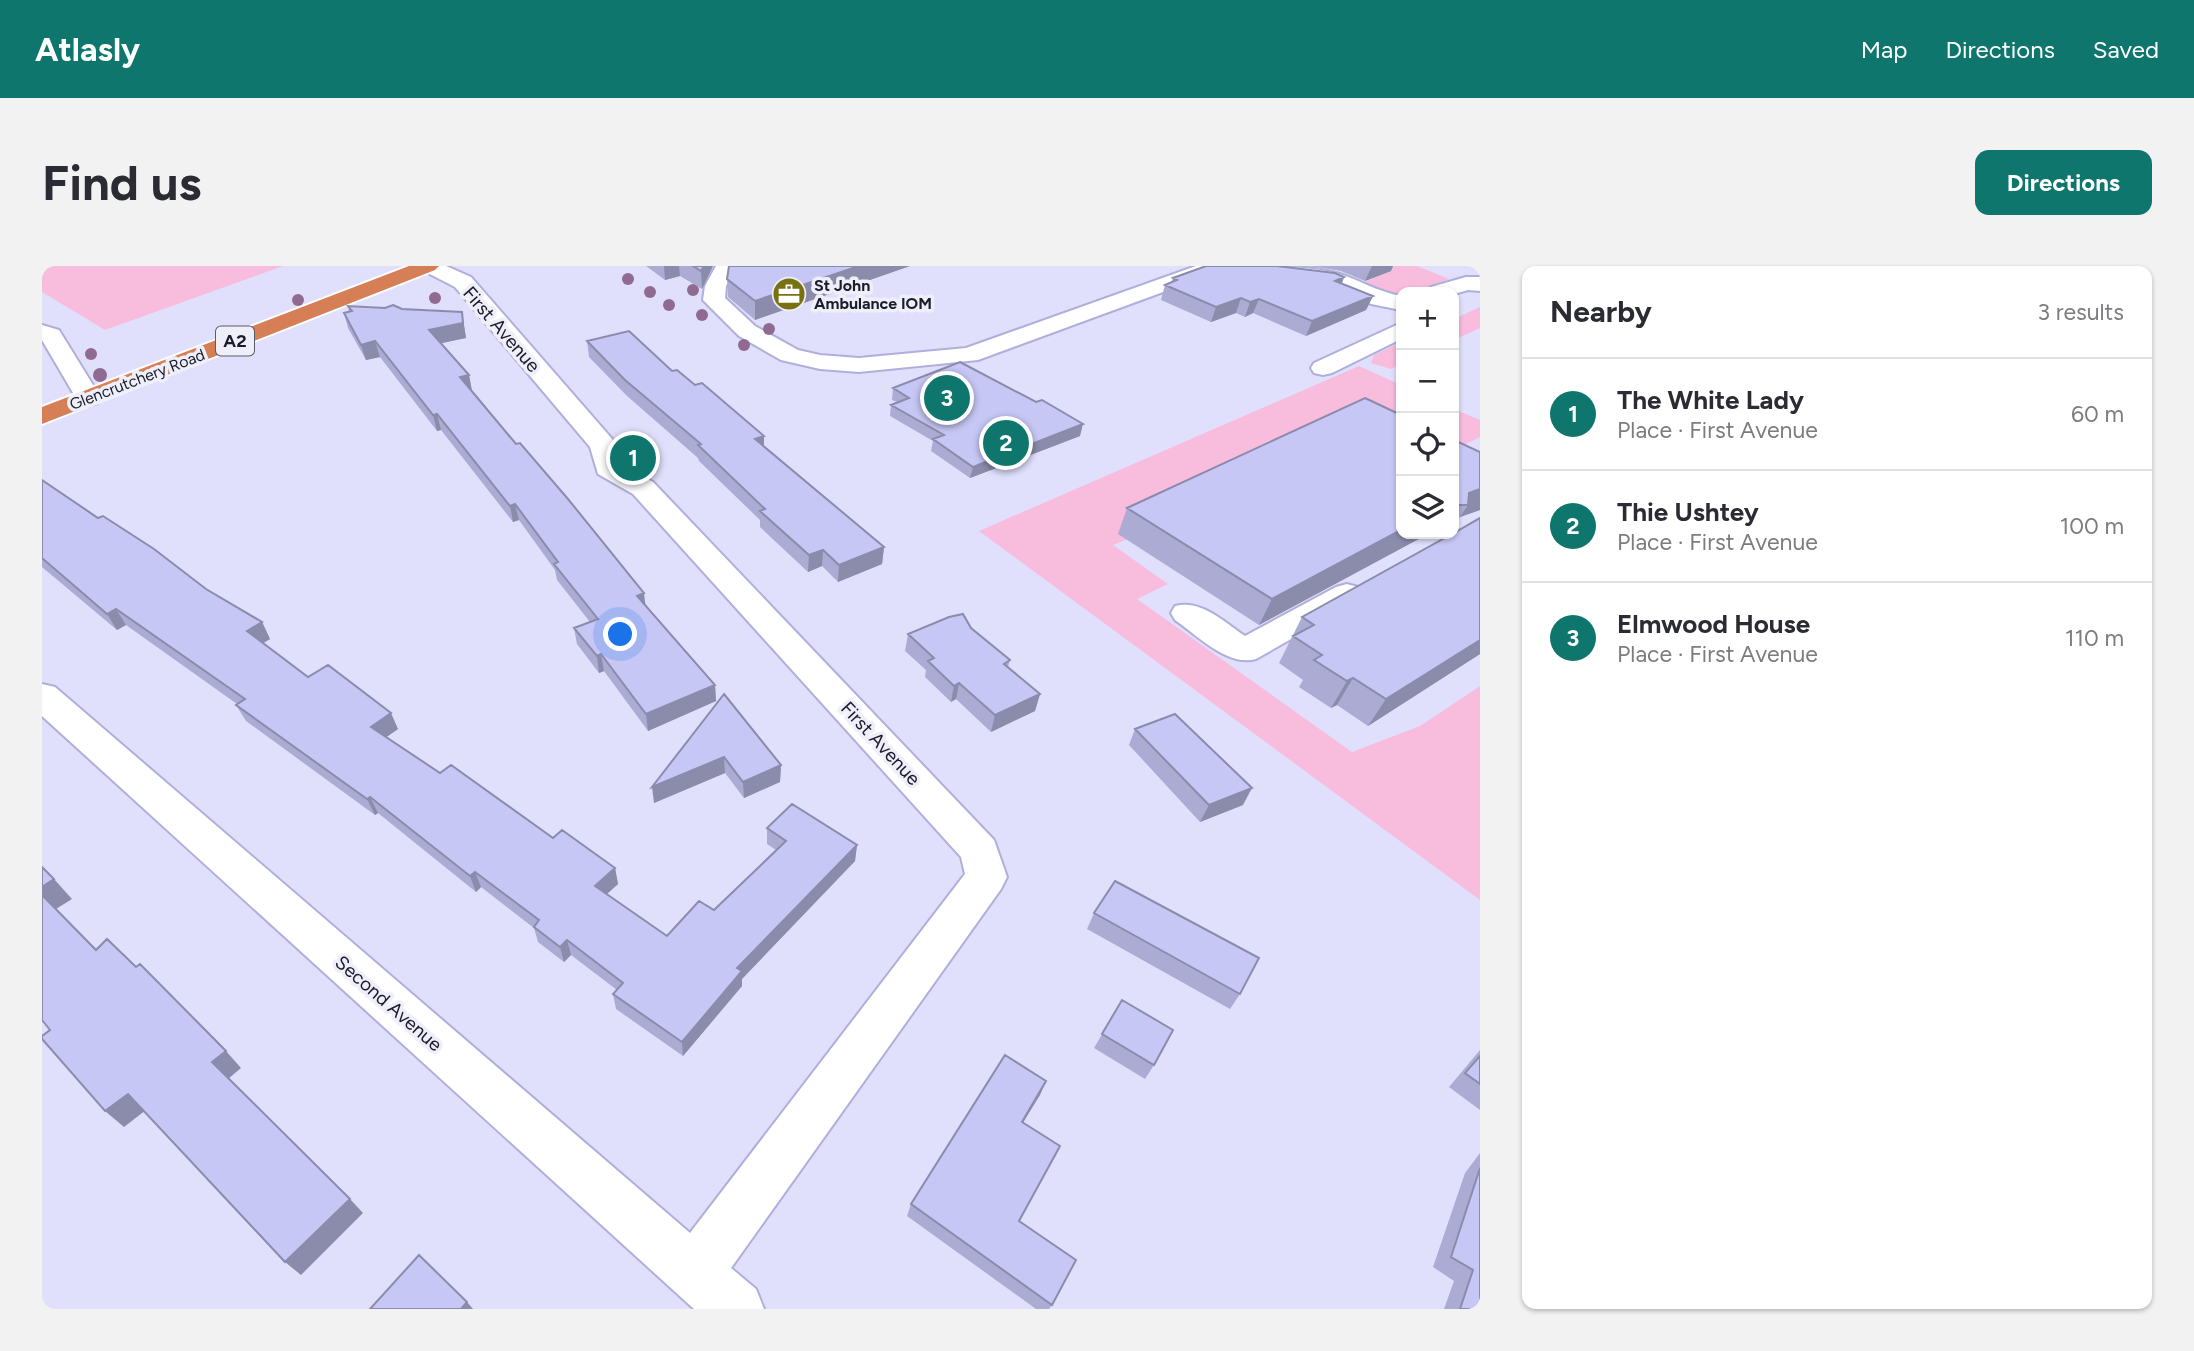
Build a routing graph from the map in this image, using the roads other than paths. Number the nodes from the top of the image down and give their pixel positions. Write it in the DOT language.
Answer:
graph roads {
  1 [pos="429,266"];
  2 [pos="727,266"];
  3 [pos="1216,266"];
  4 [pos="1252,266"];
  5 [pos="1480,284"];
  6 [pos="1454,287"];
  7 [pos="1480,295"];
  8 [pos="1396,302"];
  9 [pos="1459,305"];
  10 [pos="42,332"];
  11 [pos="1396,332"];
  12 [pos="1323,368"];
  13 [pos="88,398"];
  14 [pos="42,416"];
  15 [pos="1374,579"];
  16 [pos="1187,612"];
  17 [pos="42,696"];
  18 [pos="694,1273"];
  19 [pos="736,1309"];
  1 -- 13 [label="highway, Glencrutchery Road / A2"];
  1 -- 18 [label="street, First Avenue"];
  2 -- 3 [label="street"];
  4 -- 8 [label="street"];
  5 -- 6 [label="street"];
  7 -- 9 [label="street"];
  10 -- 13 [label="street"];
  11 -- 12 [label="street"];
  13 -- 14 [label="highway, Glencrutchery Road / A2"];
  15 -- 16 [label="street"];
  17 -- 18 [label="street, Second Avenue"];
  18 -- 19 [label="street, Second Avenue"];
}
